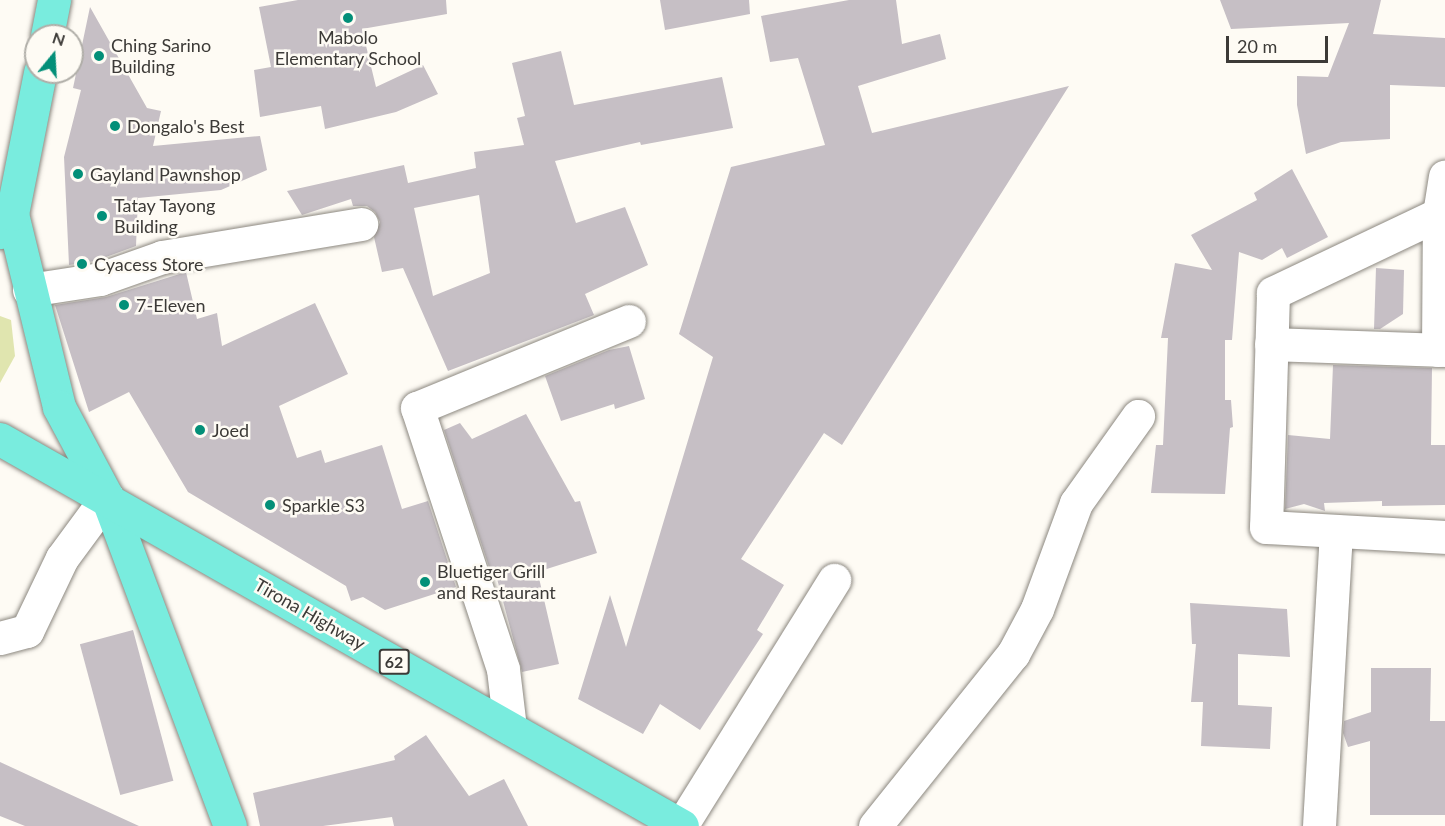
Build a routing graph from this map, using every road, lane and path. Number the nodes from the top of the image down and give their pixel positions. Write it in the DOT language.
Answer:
graph roads {
  1 [pos="54,0"];
  2 [pos="49,24"];
  3 [pos="37,84"];
  4 [pos="1445,176"];
  5 [pos="1439,214"];
  6 [pos="6,223"];
  7 [pos="361,224"];
  8 [pos="29,290"];
  9 [pos="628,321"];
  10 [pos="1271,344"];
  11 [pos="1442,350"];
  12 [pos="1138,416"];
  13 [pos="0,439"];
  14 [pos="106,497"];
  15 [pos="1336,531"];
  16 [pos="1445,537"];
  17 [pos="834,580"];
  18 [pos="0,638"];
  19 [pos="510,728"];
  20 [pos="230,826"];
  21 [pos="682,826"];
  22 [pos="875,826"];
  23 [pos="1318,826"];
  1 -- 2 [label="main road"];
  3 -- 6 [label="main road"];
  4 -- 5 [label="street"];
  5 -- 10 [label="street"];
  5 -- 11 [label="street"];
  6 -- 8 [label="main road"];
  7 -- 8 [label="street"];
  8 -- 14 [label="main road"];
  9 -- 19 [label="street"];
  10 -- 11 [label="street"];
  10 -- 15 [label="street"];
  12 -- 22 [label="street"];
  13 -- 14 [label="main road, Tirona Highway / 62"];
  14 -- 18 [label="street"];
  14 -- 19 [label="main road, Tirona Highway / 62"];
  14 -- 20 [label="main road"];
  15 -- 16 [label="street"];
  15 -- 23 [label="street"];
  17 -- 21 [label="street"];
  19 -- 21 [label="main road, Tirona Highway / 62"];
}
